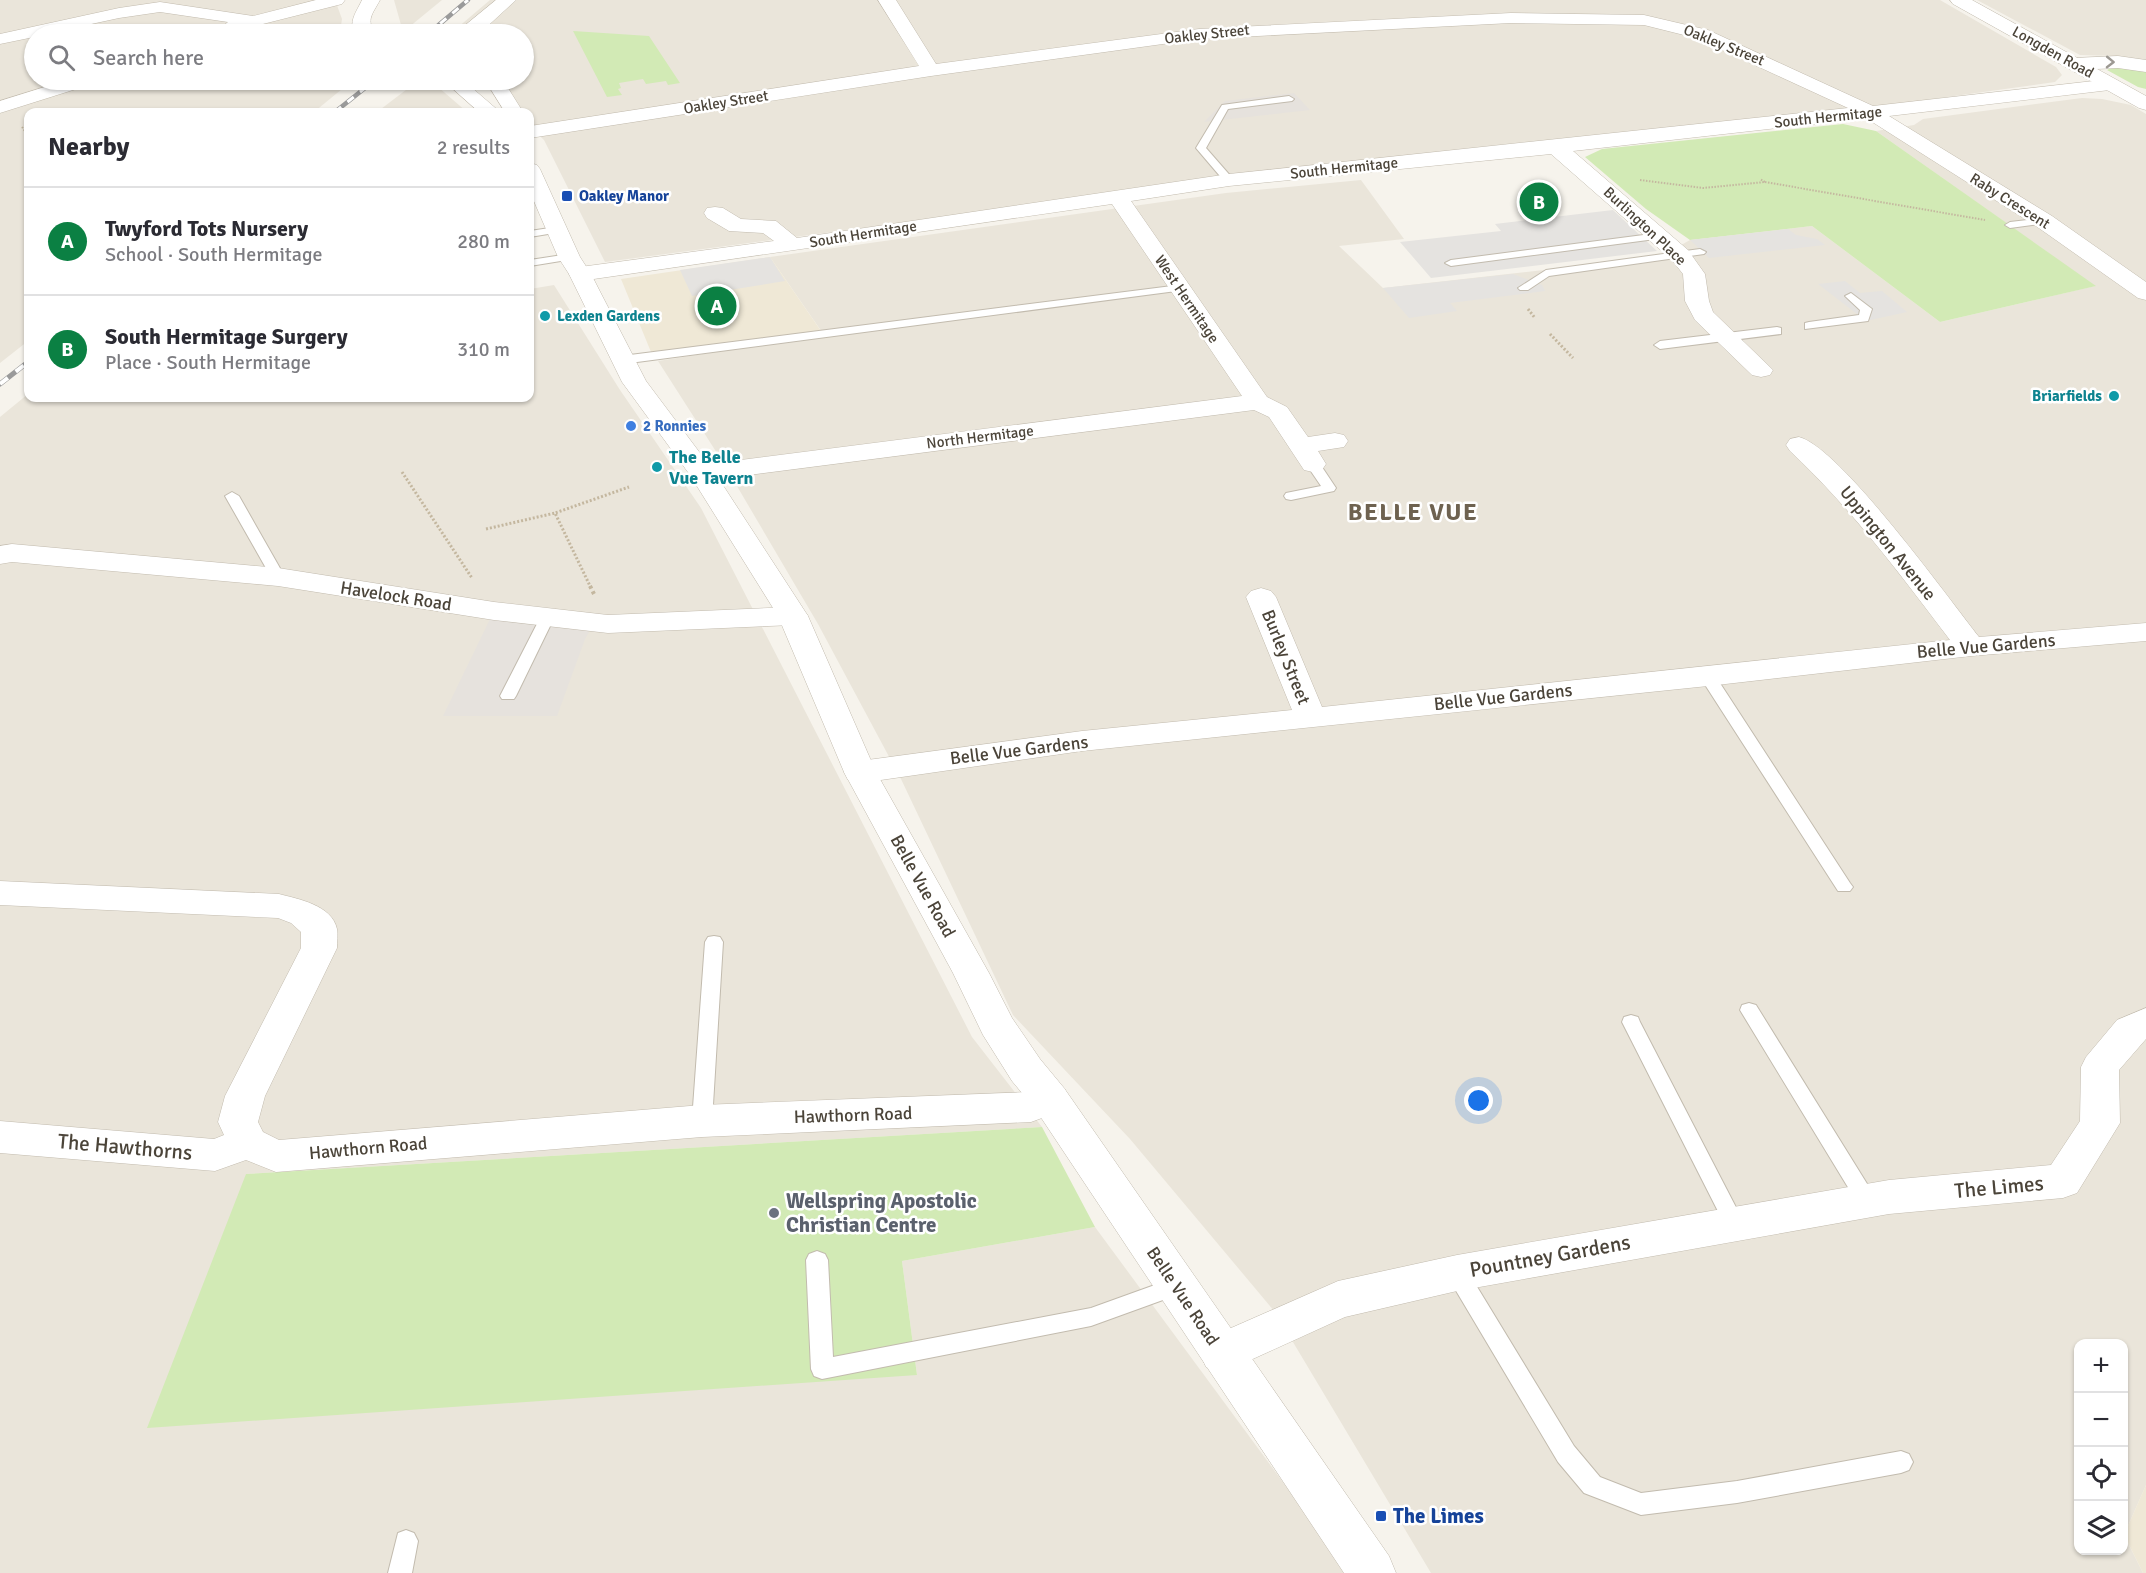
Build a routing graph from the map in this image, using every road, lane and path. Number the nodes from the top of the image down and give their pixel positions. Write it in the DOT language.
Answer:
graph roads {
  1 [pos="336,0"];
  2 [pos="370,0"];
  3 [pos="507,0"];
  4 [pos="887,0"];
  5 [pos="1495,0"];
  6 [pos="1959,0"];
  7 [pos="1511,18"];
  8 [pos="251,21"];
  9 [pos="69,24"];
  10 [pos="241,24"];
  11 [pos="361,24"];
  12 [pos="478,24"];
  13 [pos="24,34"];
  14 [pos="0,39"];
  15 [pos="2074,64"];
  16 [pos="2146,66"];
  17 [pos="931,70"];
  18 [pos="2111,85"];
  19 [pos="54,90"];
  20 [pos="464,90"];
  21 [pos="500,90"];
  22 [pos="1289,99"];
  23 [pos="2142,100"];
  24 [pos="0,107"];
  25 [pos="485,108"];
  26 [pos="512,108"];
  27 [pos="1871,113"];
  28 [pos="534,131"];
  29 [pos="1556,147"];
  30 [pos="1760,179"];
  31 [pos="534,180"];
  32 [pos="1229,180"];
  33 [pos="1597,182"];
  34 [pos="1765,182"];
  35 [pos="1117,196"];
  36 [pos="715,213"];
  37 [pos="2044,221"];
  38 [pos="2010,225"];
  39 [pos="1659,236"];
  40 [pos="793,245"];
  41 [pos="559,249"];
  42 [pos="1690,254"];
  43 [pos="534,261"];
  44 [pos="1451,263"];
  45 [pos="1180,288"];
  46 [pos="1524,288"];
  47 [pos="2146,293"];
  48 [pos="1851,296"];
  49 [pos="1809,326"];
  50 [pos="1777,331"];
  51 [pos="1550,334"];
  52 [pos="1726,338"];
  53 [pos="1660,345"];
  54 [pos="1573,358"];
  55 [pos="622,360"];
  56 [pos="1761,370"];
  57 [pos="1258,402"];
  58 [pos="1335,441"];
  59 [pos="1799,445"];
  60 [pos="1306,455"];
  61 [pos="402,472"];
  62 [pos="702,472"];
  63 [pos="629,487"];
  64 [pos="232,496"];
  65 [pos="1292,496"];
  66 [pos="555,513"];
  67 [pos="486,529"];
  68 [pos="0,555"];
  69 [pos="278,577"];
  70 [pos="1261,597"];
  71 [pos="494,612"];
  72 [pos="793,616"];
  73 [pos="547,618"];
  74 [pos="608,624"];
  75 [pos="2146,632"];
  76 [pos="1971,646"];
  77 [pos="1708,677"];
  78 [pos="508,696"];
  79 [pos="1311,717"];
  80 [pos="860,772"];
  81 [pos="1844,887"];
  82 [pos="0,893"];
  83 [pos="714,942"];
  84 [pos="1749,1010"];
  85 [pos="1631,1022"];
  86 [pos="2146,1022"];
  87 [pos="1050,1099"];
  88 [pos="702,1121"];
  89 [pos="0,1137"];
  90 [pos="248,1143"];
  91 [pos="1878,1199"];
  92 [pos="1734,1223"];
  93 [pos="817,1260"];
  94 [pos="1457,1273"];
  95 [pos="1177,1286"];
  96 [pos="1222,1353"];
  97 [pos="1901,1462"];
  98 [pos="406,1541"];
  99 [pos="400,1573"];
  100 [pos="1372,1573"];
  1 -- 8 [label="street"];
  2 -- 11 [label="street"];
  3 -- 12 [label="street"];
  4 -- 17 [label="street"];
  5 -- 7 [label="street"];
  6 -- 15 [label="street, Longden Road"];
  7 -- 17 [label="street, Oakley Street"];
  7 -- 27 [label="street, Oakley Street"];
  8 -- 9 [label="street"];
  8 -- 10 [label="street"];
  13 -- 14 [label="street"];
  15 -- 16 [label="street, one-way"];
  15 -- 18 [label="street, Longden Road"];
  17 -- 28 [label="street, Oakley Street"];
  18 -- 23 [label="street, Longden Road"];
  18 -- 27 [label="street, South Hermitage"];
  19 -- 24 [label="street"];
  20 -- 25 [label="street"];
  21 -- 26 [label="street"];
  22 -- 32 [label="lane"];
  27 -- 29 [label="street, South Hermitage"];
  27 -- 37 [label="street, Raby Crescent"];
  29 -- 32 [label="street, South Hermitage"];
  29 -- 33 [label="street, Burlington Place"];
  30 -- 34 [label="path"];
  31 -- 41 [label="street, Belle Vue Road"];
  32 -- 35 [label="street, South Hermitage"];
  33 -- 34 [label="path"];
  33 -- 39 [label="street, Burlington Place"];
  34 -- 38 [label="path"];
  35 -- 40 [label="street, South Hermitage"];
  35 -- 45 [label="street, West Hermitage"];
  36 -- 40 [label="street"];
  37 -- 38 [label="lane"];
  37 -- 47 [label="street, Raby Crescent"];
  39 -- 42 [label="street, Burlington Place"];
  39 -- 44 [label="lane"];
  40 -- 41 [label="street, South Hermitage"];
  41 -- 43 [label="lane"];
  41 -- 55 [label="street, Belle Vue Road"];
  42 -- 46 [label="lane"];
  42 -- 52 [label="street, Burlington Place"];
  45 -- 55 [label="lane"];
  45 -- 57 [label="street, West Hermitage"];
  48 -- 49 [label="lane"];
  50 -- 52 [label="lane"];
  51 -- 54 [label="path"];
  52 -- 53 [label="lane"];
  52 -- 56 [label="street, Burlington Place"];
  55 -- 62 [label="street, Belle Vue Road"];
  57 -- 60 [label="street"];
  57 -- 62 [label="street, North Hermitage"];
  58 -- 60 [label="street"];
  59 -- 76 [label="street, Uppington Avenue"];
  60 -- 65 [label="lane"];
  61 -- 71 [label="path"];
  62 -- 72 [label="street, Belle Vue Road"];
  63 -- 66 [label="path"];
  64 -- 69 [label="lane"];
  66 -- 67 [label="path"];
  66 -- 74 [label="path"];
  68 -- 69 [label="street, Havelock Road"];
  69 -- 71 [label="street, Havelock Road"];
  70 -- 79 [label="street, Burley Street"];
  71 -- 73 [label="street, Havelock Road"];
  72 -- 74 [label="street, Havelock Road"];
  72 -- 80 [label="street, Belle Vue Road"];
  73 -- 74 [label="street, Havelock Road"];
  73 -- 78 [label="lane"];
  75 -- 76 [label="street, Belle Vue Gardens"];
  76 -- 77 [label="street, Belle Vue Gardens"];
  77 -- 79 [label="street, Belle Vue Gardens"];
  77 -- 81 [label="lane"];
  79 -- 80 [label="street, Belle Vue Gardens"];
  80 -- 87 [label="street, Belle Vue Road"];
  82 -- 90 [label="street"];
  83 -- 88 [label="lane"];
  84 -- 91 [label="lane"];
  85 -- 92 [label="lane"];
  86 -- 91 [label="street, The Limes"];
  87 -- 88 [label="street, Hawthorn Road"];
  87 -- 95 [label="street, Belle Vue Road"];
  88 -- 90 [label="street, Hawthorn Road"];
  89 -- 90 [label="street, The Hawthorns"];
  91 -- 92 [label="street, Pountney Gardens"];
  92 -- 94 [label="street, Pountney Gardens"];
  93 -- 95 [label="lane"];
  94 -- 96 [label="street, Pountney Gardens"];
  94 -- 97 [label="lane"];
  95 -- 96 [label="street, Belle Vue Road"];
  96 -- 100 [label="street, Belle Vue Road"];
  98 -- 99 [label="lane"];
}
